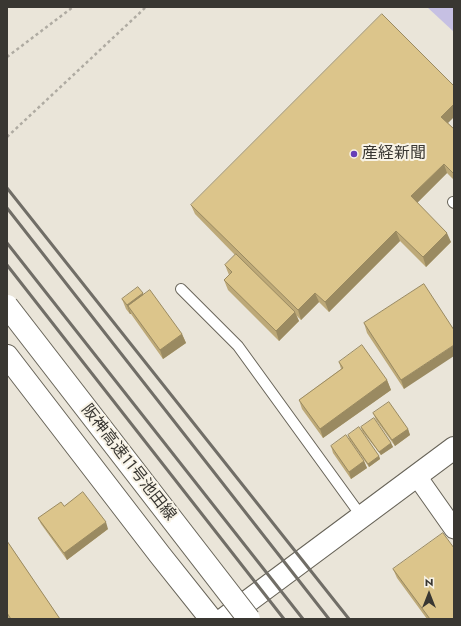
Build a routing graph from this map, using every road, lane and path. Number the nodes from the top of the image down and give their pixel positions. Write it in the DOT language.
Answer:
graph roads {
  1 [pos="73,7"];
  2 [pos="146,7"];
  3 [pos="7,57"];
  4 [pos="7,137"];
  5 [pos="182,290"];
  6 [pos="7,306"];
  7 [pos="7,356"];
  8 [pos="454,448"];
  9 [pos="416,475"];
  10 [pos="362,516"];
  11 [pos="454,529"];
  12 [pos="211,619"];
  13 [pos="224,619"];
  14 [pos="249,619"];
  1 -- 3 [label="path"];
  2 -- 4 [label="path"];
  5 -- 10 [label="lane"];
  6 -- 14 [label="main road, 阪神高速11号池田線, bridge"];
  7 -- 12 [label="main road, 阪神高速11号池田線"];
  8 -- 9 [label="main road"];
  9 -- 10 [label="main road"];
  9 -- 11 [label="street"];
  10 -- 13 [label="main road"];
}
